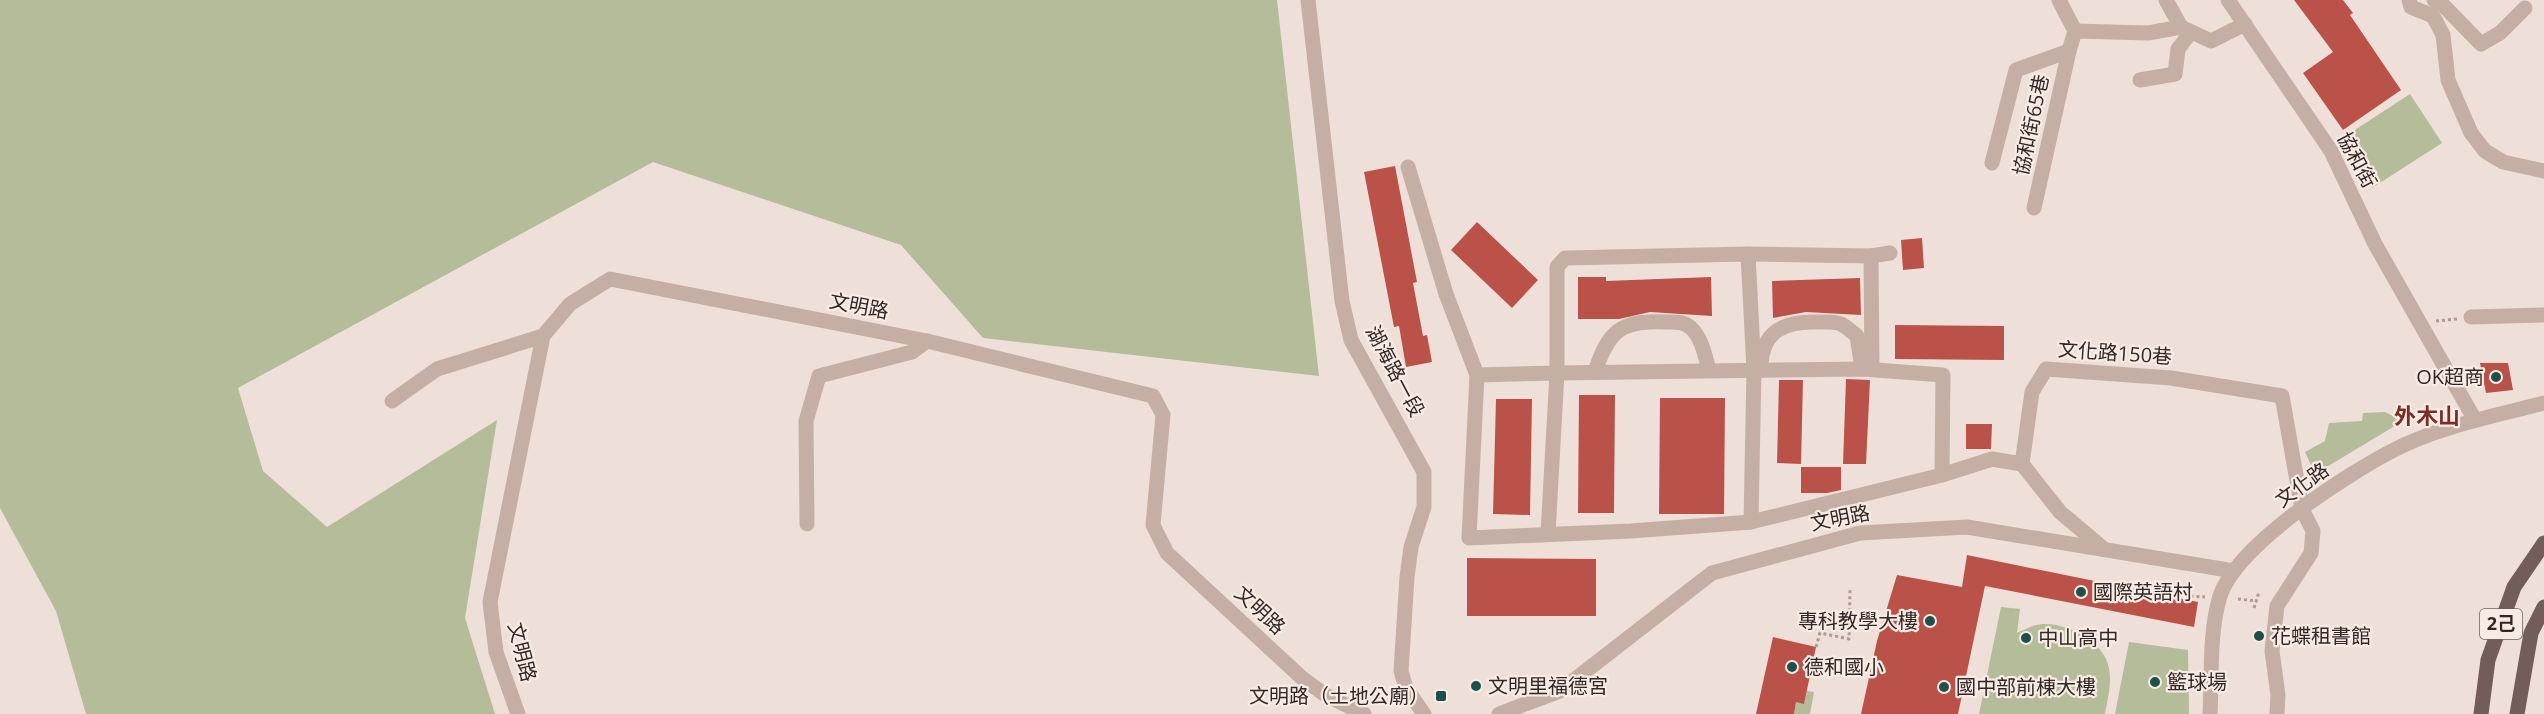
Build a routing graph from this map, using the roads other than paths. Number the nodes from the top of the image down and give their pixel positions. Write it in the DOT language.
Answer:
graph roads {
  1 [pos="1308,0"];
  2 [pos="2059,0"];
  3 [pos="2166,0"];
  4 [pos="2228,0"];
  5 [pos="2434,0"];
  6 [pos="2406,2"];
  7 [pos="2525,8"];
  8 [pos="2245,24"];
  9 [pos="2186,29"];
  10 [pos="2075,31"];
  11 [pos="2069,51"];
  12 [pos="2140,80"];
  13 [pos="1992,163"];
  14 [pos="1408,167"];
  15 [pos="2544,171"];
  16 [pos="2034,208"];
  17 [pos="1748,254"];
  18 [pos="1890,254"];
  19 [pos="1871,256"];
  20 [pos="2543,313"];
  21 [pos="2471,317"];
  22 [pos="543,336"];
  23 [pos="927,341"];
  24 [pos="1757,369"];
  25 [pos="1867,369"];
  26 [pos="1708,370"];
  27 [pos="1595,372"];
  28 [pos="1557,373"];
  29 [pos="1477,375"];
  30 [pos="392,401"];
  31 [pos="2544,403"];
  32 [pos="2475,420"];
  33 [pos="2022,464"];
  34 [pos="1942,475"];
  35 [pos="2302,509"];
  36 [pos="1751,522"];
  37 [pos="807,524"];
  38 [pos="1548,533"];
  39 [pos="2544,543"];
  40 [pos="2104,549"];
  41 [pos="2234,571"];
  42 [pos="2544,607"];
  43 [pos="518,714"];
  44 [pos="1364,714"];
  45 [pos="1424,714"];
  46 [pos="1499,714"];
  47 [pos="2210,714"];
  48 [pos="2277,714"];
  49 [pos="2481,714"];
  50 [pos="2517,714"];
  1 -- 45 [label="street, 湖海路一段"];
  2 -- 10 [label="street"];
  3 -- 9 [label="street"];
  4 -- 8 [label="street, 協和街"];
  5 -- 7 [label="street"];
  6 -- 15 [label="street"];
  8 -- 9 [label="street"];
  8 -- 32 [label="street, 協和街"];
  9 -- 10 [label="street"];
  9 -- 12 [label="street"];
  10 -- 11 [label="street, 協和街65巷"];
  11 -- 13 [label="street, 協和街65巷"];
  11 -- 16 [label="street, 協和街65巷"];
  14 -- 29 [label="street"];
  17 -- 19 [label="street"];
  17 -- 24 [label="street"];
  17 -- 28 [label="street"];
  18 -- 19 [label="street"];
  19 -- 25 [label="street"];
  20 -- 21 [label="street"];
  22 -- 23 [label="street, 文明路"];
  22 -- 30 [label="street"];
  22 -- 43 [label="street, 文明路"];
  23 -- 37 [label="street"];
  23 -- 44 [label="street, 文明路"];
  24 -- 25 [label="street"];
  24 -- 25 [label="street"];
  24 -- 26 [label="street"];
  24 -- 36 [label="street"];
  25 -- 34 [label="street"];
  26 -- 27 [label="street"];
  26 -- 27 [label="street"];
  27 -- 28 [label="street"];
  28 -- 29 [label="street"];
  28 -- 38 [label="street"];
  29 -- 38 [label="street"];
  31 -- 32 [label="street, 文化路"];
  32 -- 35 [label="street, 文化路"];
  33 -- 34 [label="street"];
  33 -- 35 [label="street, 文化路150巷"];
  33 -- 40 [label="street"];
  34 -- 36 [label="street"];
  35 -- 41 [label="street, 文化路"];
  35 -- 48 [label="street"];
  36 -- 38 [label="street"];
  39 -- 49 [label="main road, 2己"];
  40 -- 41 [label="street, 文明路"];
  40 -- 46 [label="street, 文明路"];
  41 -- 47 [label="street, 文化路"];
  42 -- 50 [label="main road, 2己"];
}
